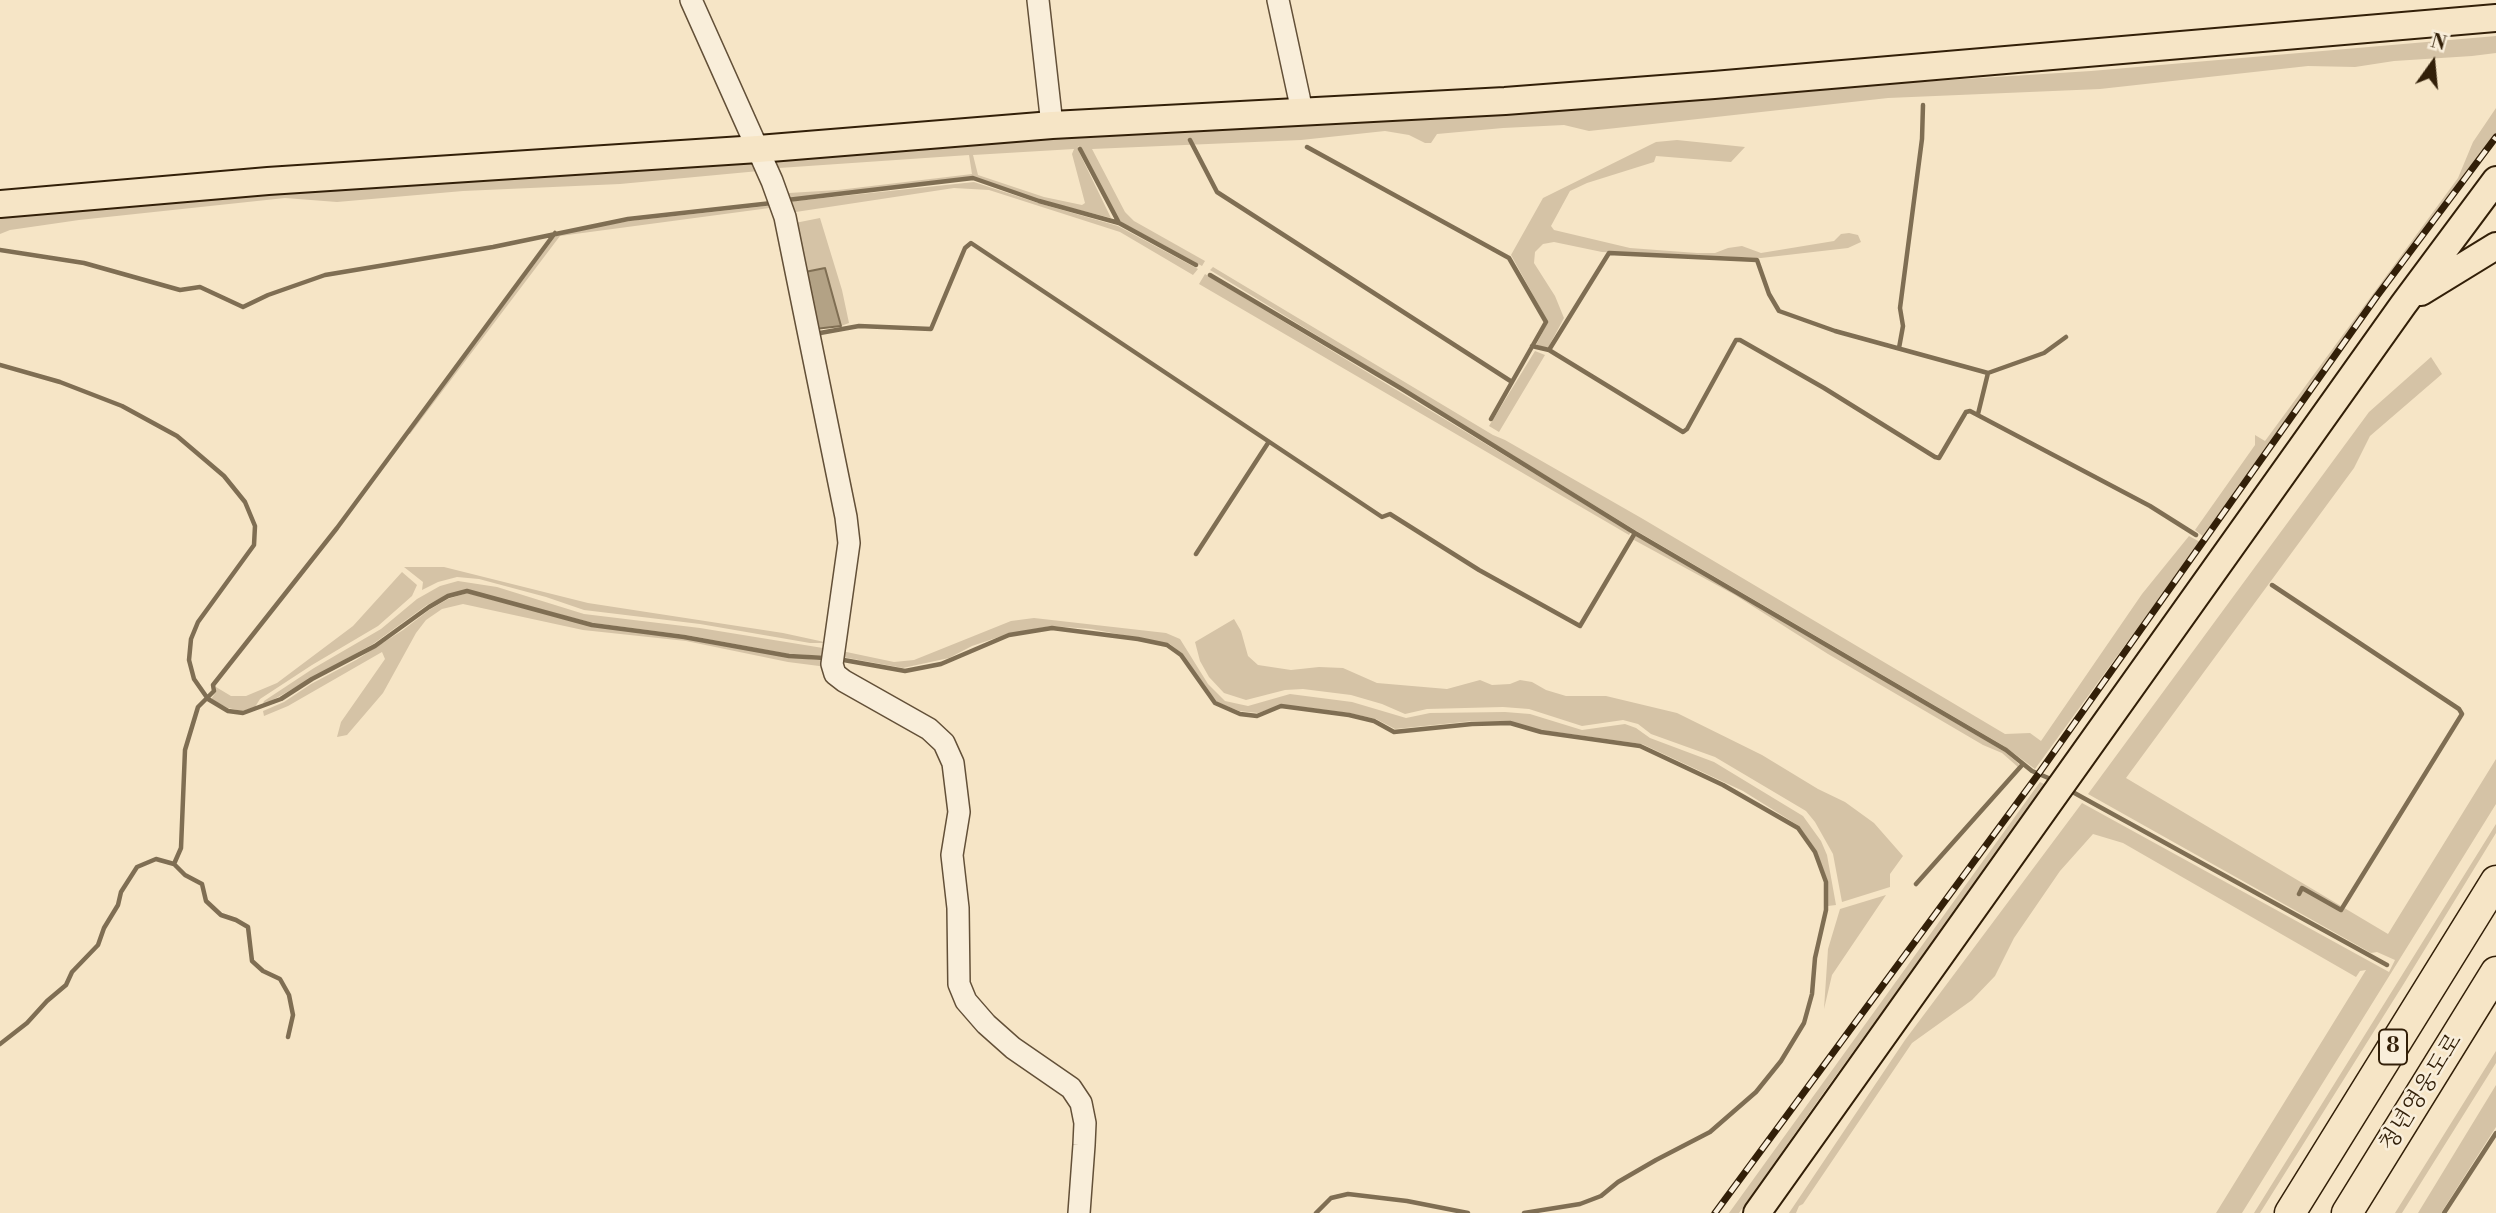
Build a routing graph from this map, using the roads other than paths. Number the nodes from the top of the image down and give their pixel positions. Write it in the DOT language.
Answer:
graph roads {
  1 [pos="691,0"];
  2 [pos="1038,0"];
  3 [pos="1278,0"];
  4 [pos="2496,18"];
  5 [pos="1302,111"];
  6 [pos="1052,125"];
  7 [pos="758,149"];
  8 [pos="2496,180"];
  9 [pos="0,204"];
  10 [pos="2496,246"];
  11 [pos="2403,305"];
  12 [pos="2496,881"];
  13 [pos="2496,972"];
  14 [pos="1783,1175"];
  15 [pos="1079,1213"];
  16 [pos="1757,1213"];
  17 [pos="1768,1213"];
  18 [pos="2290,1213"];
  19 [pos="2347,1213"];
  1 -- 7 [label="street"];
  2 -- 6 [label="street"];
  3 -- 5 [label="street"];
  4 -- 5 [label="main road"];
  5 -- 6 [label="main road"];
  6 -- 7 [label="main road"];
  7 -- 9 [label="main road"];
  7 -- 15 [label="street"];
  8 -- 11 [label="main road"];
  10 -- 11 [label="main road"];
  11 -- 14 [label="main road"];
  12 -- 18 [label="highway, 8"];
  13 -- 19 [label="highway, 청년영웅도로 / 8"];
  14 -- 16 [label="main road"];
  14 -- 17 [label="street"];
}
